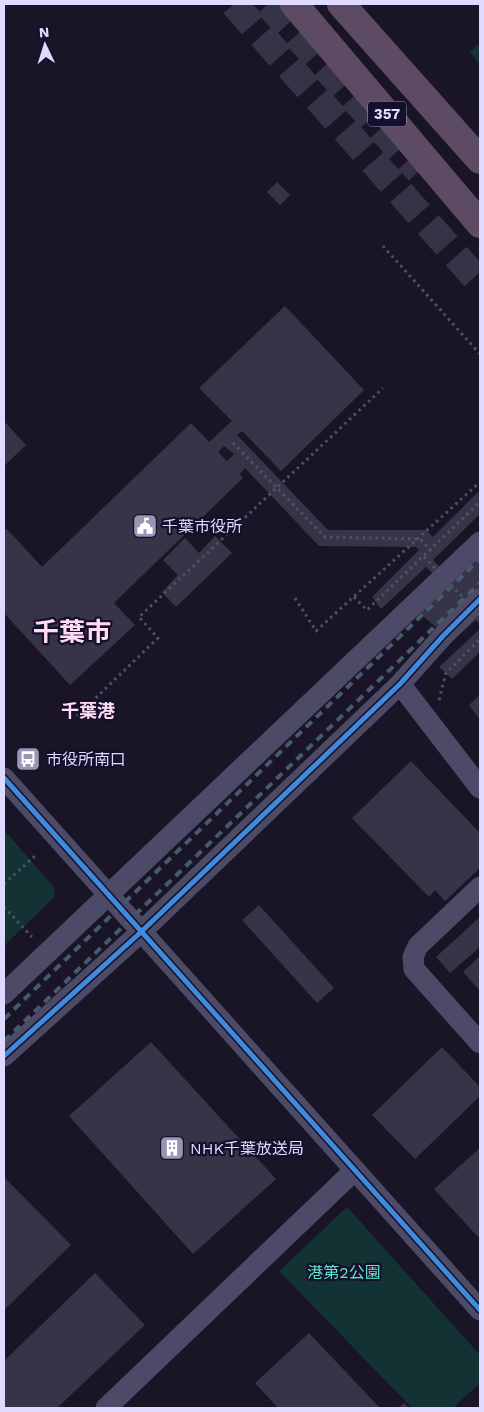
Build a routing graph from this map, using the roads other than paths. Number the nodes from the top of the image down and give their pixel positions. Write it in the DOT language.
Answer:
graph roads {
  1 [pos="294,4"];
  2 [pos="341,4"];
  3 [pos="480,160"];
  4 [pos="480,224"];
  5 [pos="480,542"];
  6 [pos="480,599"];
  7 [pos="400,684"];
  8 [pos="4,778"];
  9 [pos="480,788"];
  10 [pos="480,887"];
  11 [pos="107,895"];
  12 [pos="141,932"];
  13 [pos="4,994"];
  14 [pos="480,1042"];
  15 [pos="4,1056"];
  16 [pos="355,1170"];
  17 [pos="480,1310"];
  18 [pos="106,1408"];
  1 -- 4 [label="highway, 357"];
  2 -- 3 [label="highway, 357"];
  5 -- 11 [label="street"];
  6 -- 7 [label="street"];
  7 -- 9 [label="street"];
  7 -- 12 [label="street"];
  8 -- 11 [label="street"];
  10 -- 14 [label="street"];
  11 -- 12 [label="street"];
  11 -- 13 [label="street"];
  12 -- 15 [label="street"];
  12 -- 16 [label="street"];
  16 -- 17 [label="street"];
  16 -- 18 [label="street"];
}
